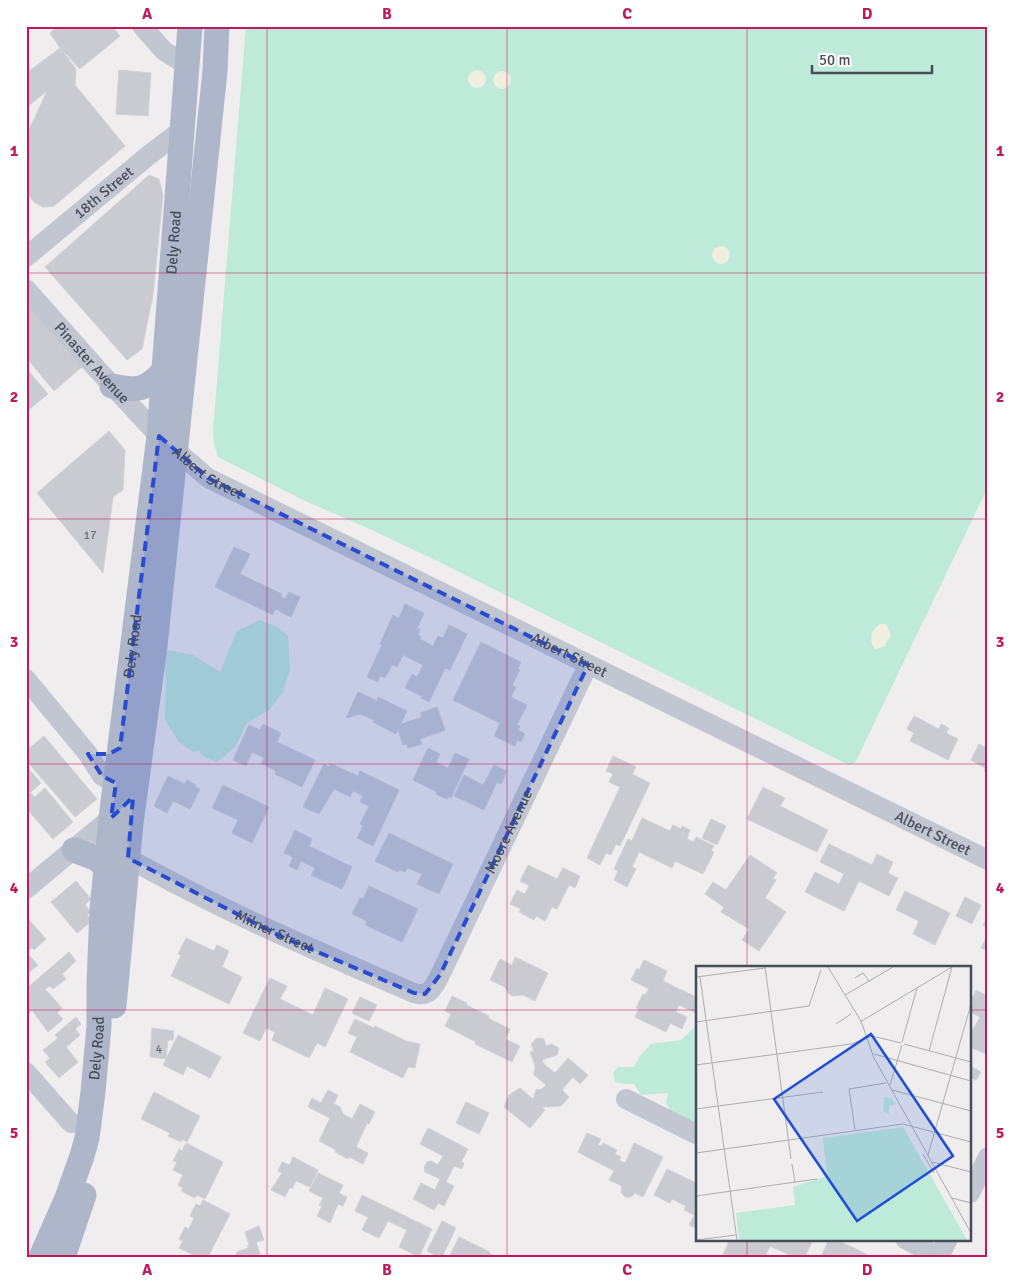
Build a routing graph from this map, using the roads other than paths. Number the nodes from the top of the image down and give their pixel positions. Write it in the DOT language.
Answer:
graph roads {
  1 [pos="142,26"];
  2 [pos="190,26"];
  3 [pos="204,26"];
  4 [pos="217,26"];
  5 [pos="195,65"];
  6 [pos="183,129"];
  7 [pos="26,257"];
  8 [pos="26,289"];
  9 [pos="165,369"];
  10 [pos="112,386"];
  11 [pos="168,444"];
  12 [pos="588,665"];
  13 [pos="26,679"];
  14 [pos="131,745"];
  15 [pos="88,754"];
  16 [pos="117,777"];
  17 [pos="111,818"];
  18 [pos="74,850"];
  19 [pos="988,860"];
  20 [pos="117,862"];
  21 [pos="26,889"];
  22 [pos="426,994"];
  23 [pos="26,1072"];
  24 [pos="626,1099"];
  25 [pos="71,1123"];
  26 [pos="696,1134"];
  27 [pos="988,1157"];
  28 [pos="972,1189"];
  29 [pos="907,1240"];
  30 [pos="948,1240"];
  31 [pos="41,1257"];
  32 [pos="64,1257"];
  33 [pos="939,1257"];
  1 -- 5 [label="street"];
  2 -- 5 [label="main road, Dely Road"];
  3 -- 5 [label="main road"];
  4 -- 11 [label="main road, Dely Road"];
  5 -- 6 [label="main road, Dely Road"];
  6 -- 7 [label="street, 18th Street"];
  6 -- 9 [label="main road, Dely Road"];
  8 -- 10 [label="street, Pinaster Avenue"];
  9 -- 10 [label="main road"];
  9 -- 11 [label="main road, Dely Road"];
  10 -- 11 [label="street, Pinaster Avenue"];
  11 -- 12 [label="street, Albert Street"];
  11 -- 14 [label="main road, Dely Road"];
  12 -- 19 [label="street, Albert Street"];
  12 -- 22 [label="street, Moore Avenue"];
  13 -- 15 [label="street"];
  14 -- 15 [label="street"];
  14 -- 16 [label="main road, Dely Road"];
  14 -- 17 [label="main road"];
  14 -- 20 [label="main road, Dely Road"];
  15 -- 16 [label="street"];
  16 -- 17 [label="main road, Dely Road"];
  17 -- 18 [label="street"];
  17 -- 20 [label="main road, Dely Road"];
  18 -- 20 [label="main road"];
  18 -- 21 [label="street"];
  20 -- 22 [label="street, Milner Street"];
  20 -- 31 [label="main road, Dely Road"];
  20 -- 32 [label="main road, Dely Road"];
  23 -- 25 [label="street"];
  24 -- 26 [label="street"];
  27 -- 28 [label="street"];
  29 -- 33 [label="street"];
  30 -- 33 [label="street"];
}
